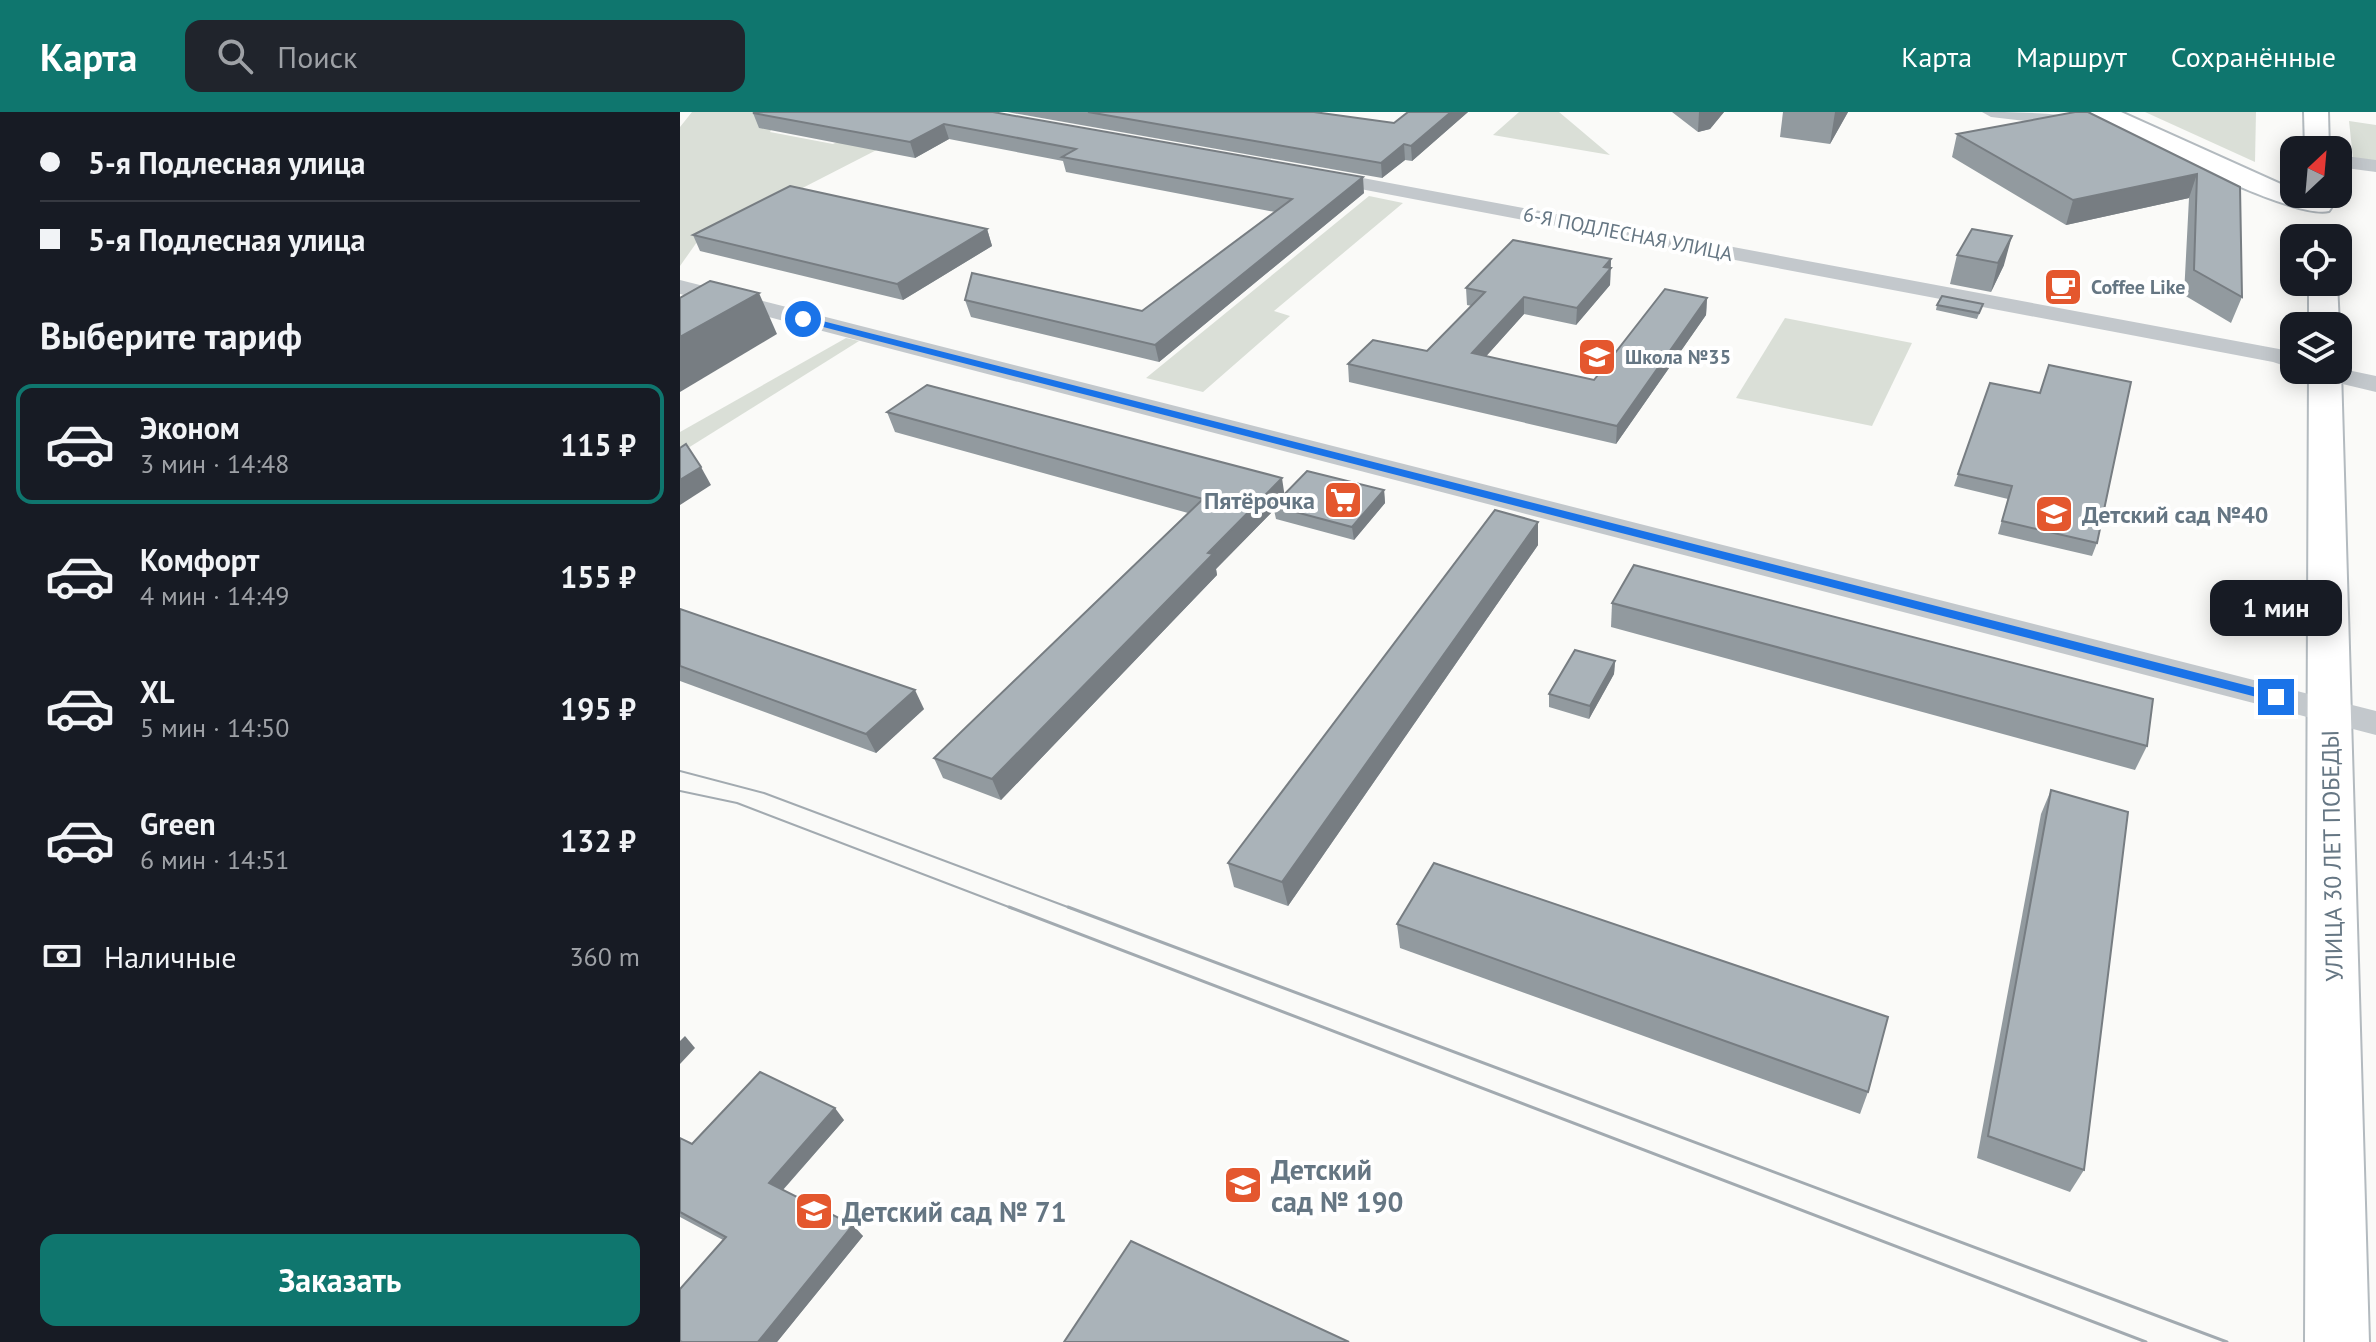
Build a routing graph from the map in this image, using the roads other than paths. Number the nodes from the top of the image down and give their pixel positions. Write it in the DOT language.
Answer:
graph roads {
  1 [pos="1991,112"];
  2 [pos="2102,112"];
  3 [pos="2316,112"];
  4 [pos="2127,124"];
  5 [pos="2317,136"];
  6 [pos="2352,163"];
  7 [pos="2376,166"];
  8 [pos="1305,174"];
  9 [pos="2320,209"];
  10 [pos="680,287"];
  11 [pos="2280,356"];
  12 [pos="2352,378"];
  13 [pos="2315,384"];
  14 [pos="2376,384"];
  15 [pos="2330,711"];
  16 [pos="2376,723"];
  17 [pos="2337,1342"];
  1 -- 4 [label="street"];
  2 -- 4 [label="main road"];
  3 -- 5 [label="main road"];
  4 -- 9 [label="main road"];
  6 -- 7 [label="street"];
  8 -- 11 [label="street, 6-Я ПОДЛЕСНАЯ УЛИЦА"];
  10 -- 15 [label="street"];
  12 -- 14 [label="street, 6-Я ПОДЛЕСНАЯ УЛИЦА"];
  13 -- 15 [label="main road, УЛИЦА 30 ЛЕТ ПОБЕДЫ"];
  15 -- 16 [label="street"];
  15 -- 17 [label="main road, УЛИЦА 30 ЛЕТ ПОБЕДЫ"];
}
